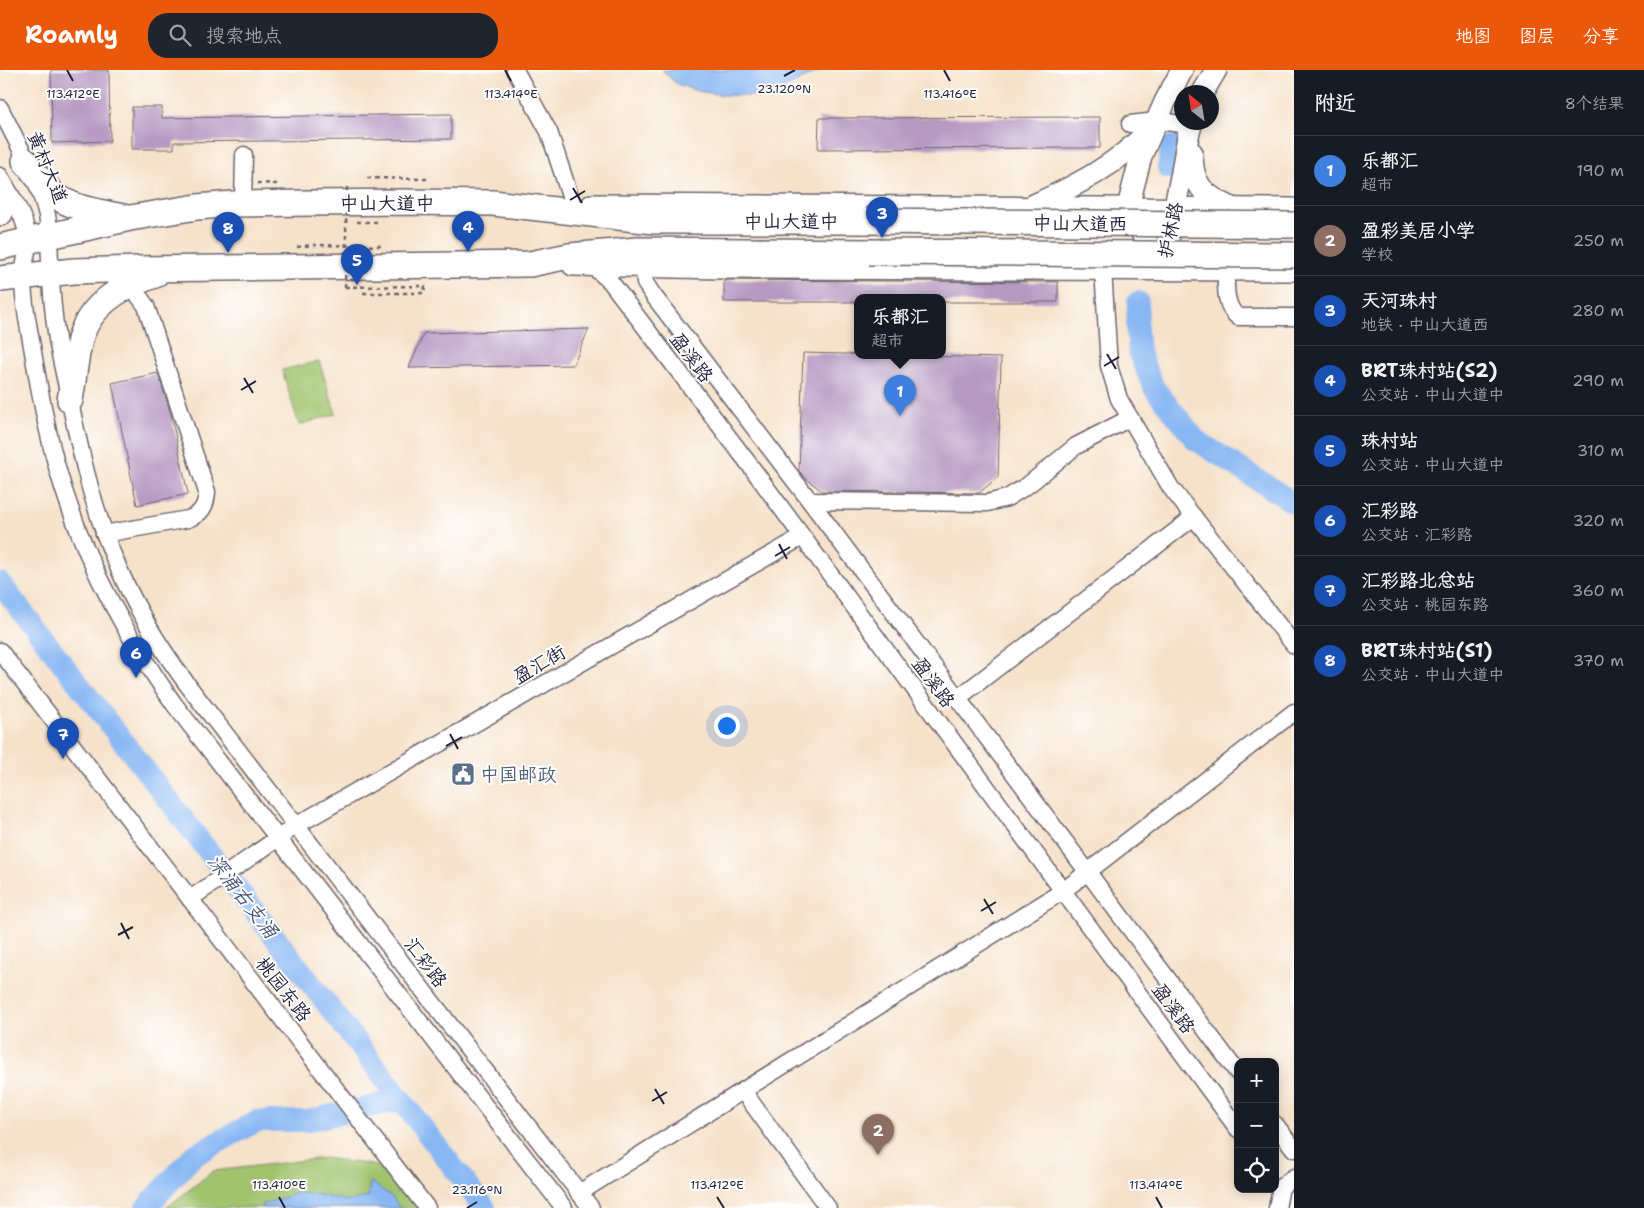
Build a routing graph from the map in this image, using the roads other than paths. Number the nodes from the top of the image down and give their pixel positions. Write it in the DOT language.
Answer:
graph roads {
  1 [pos="515,70"];
  2 [pos="1182,70"];
  3 [pos="1216,70"];
  4 [pos="1207,85"];
  5 [pos="0,108"];
  6 [pos="1157,121"];
  7 [pos="1174,122"];
  8 [pos="1130,124"];
  9 [pos="1190,130"];
  10 [pos="1192,130"];
  11 [pos="244,155"];
  12 [pos="25,161"];
  13 [pos="0,176"];
  14 [pos="0,193"];
  15 [pos="243,204"];
  16 [pos="515,205"];
  17 [pos="573,205"];
  18 [pos="1128,207"];
  19 [pos="1175,207"];
  20 [pos="993,208"];
  21 [pos="1026,208"];
  22 [pos="1235,209"];
  23 [pos="1294,209"];
  24 [pos="0,213"];
  25 [pos="130,218"];
  26 [pos="866,221"];
  27 [pos="1294,225"];
  28 [pos="39,239"];
  29 [pos="0,246"];
  30 [pos="869,252"];
  31 [pos="1294,255"];
  32 [pos="530,264"];
  33 [pos="591,265"];
  34 [pos="644,267"];
  35 [pos="176,268"];
  36 [pos="988,269"];
  37 [pos="1103,269"];
  38 [pos="1162,270"];
  39 [pos="1226,270"];
  40 [pos="1294,270"];
  41 [pos="50,274"];
  42 [pos="12,278"];
  43 [pos="130,284"];
  44 [pos="650,289"];
  45 [pos="624,300"];
  46 [pos="1294,317"];
  47 [pos="70,400"];
  48 [pos="1130,418"];
  49 [pos="810,501"];
  50 [pos="1194,517"];
  51 [pos="104,534"];
  52 [pos="802,537"];
  53 [pos="1294,644"];
  54 [pos="0,651"];
  55 [pos="958,698"];
  56 [pos="1294,712"];
  57 [pos="266,786"];
  58 [pos="248,800"];
  59 [pos="297,825"];
  60 [pos="278,839"];
  61 [pos="1088,872"];
  62 [pos="1063,891"];
  63 [pos="190,899"];
  64 [pos="1234,1068"];
  65 [pos="488,1077"];
  66 [pos="471,1090"];
  67 [pos="743,1091"];
  68 [pos="512,1108"];
  69 [pos="496,1120"];
  70 [pos="1234,1124"];
  71 [pos="1279,1129"];
  72 [pos="1294,1149"];
  73 [pos="1294,1177"];
  74 [pos="1279,1184"];
  75 [pos="579,1193"];
  76 [pos="1278,1193"];
  77 [pos="427,1208"];
  78 [pos="564,1208"];
  79 [pos="591,1208"];
  80 [pos="828,1208"];
  81 [pos="1277,1208"];
  1 -- 17 [label="street"];
  2 -- 6 [label="main road"];
  3 -- 4 [label="main road"];
  5 -- 12 [label="street, 黄村大道"];
  6 -- 7 [label="street"];
  6 -- 8 [label="street"];
  6 -- 18 [label="main road"];
  6 -- 21 [label="main road"];
  9 -- 19 [label="main road, 护林路"];
  10 -- 22 [label="main road"];
  11 -- 15 [label="street"];
  12 -- 25 [label="highway"];
  12 -- 28 [label="street, 黄村大道"];
  13 -- 28 [label="street, 黄村大道"];
  14 -- 24 [label="highway"];
  15 -- 16 [label="highway, 中山大道中"];
  15 -- 25 [label="highway, 中山大道中"];
  16 -- 17 [label="main road"];
  16 -- 26 [label="highway, 中山大道中"];
  17 -- 20 [label="main road"];
  18 -- 19 [label="main road"];
  18 -- 21 [label="main road"];
  18 -- 38 [label="main road, 护林路"];
  19 -- 22 [label="main road"];
  19 -- 38 [label="main road, 护林路"];
  20 -- 21 [label="main road"];
  20 -- 36 [label="main road"];
  22 -- 23 [label="main road"];
  25 -- 28 [label="highway, 中山大道中"];
  26 -- 27 [label="highway, 中山大道西, bridge"];
  28 -- 29 [label="highway, 中山大道中"];
  28 -- 41 [label="street, 黄村大道"];
  28 -- 42 [label="street, 黄村大道"];
  30 -- 31 [label="highway, 中山大道西, bridge"];
  30 -- 32 [label="highway, 中山大道中"];
  32 -- 33 [label="main road"];
  32 -- 35 [label="highway, 中山大道中"];
  33 -- 34 [label="main road"];
  33 -- 45 [label="street, 盈溪路"];
  34 -- 36 [label="main road"];
  34 -- 44 [label="street, 盈溪路"];
  35 -- 41 [label="highway, 中山大道中"];
  35 -- 43 [label="highway"];
  36 -- 37 [label="main road"];
  37 -- 38 [label="main road"];
  37 -- 48 [label="street"];
  38 -- 39 [label="main road"];
  39 -- 40 [label="main road"];
  39 -- 46 [label="street"];
  41 -- 42 [label="highway, 中山大道中"];
  41 -- 47 [label="street, 汇彩路"];
  42 -- 58 [label="street"];
  43 -- 47 [label="highway"];
  43 -- 51 [label="street"];
  44 -- 45 [label="street"];
  44 -- 49 [label="street, 盈溪路"];
  45 -- 52 [label="street, 盈溪路"];
  47 -- 51 [label="street, 汇彩路"];
  48 -- 49 [label="street"];
  48 -- 50 [label="street"];
  49 -- 55 [label="street, 盈溪路"];
  50 -- 53 [label="street"];
  50 -- 55 [label="street"];
  51 -- 57 [label="street, 汇彩路"];
  52 -- 59 [label="street, 盈汇街"];
  52 -- 62 [label="street, 盈溪路"];
  54 -- 63 [label="street, 桃园东路"];
  55 -- 61 [label="street, 盈溪路"];
  56 -- 61 [label="street"];
  57 -- 58 [label="street"];
  57 -- 59 [label="street, 汇彩路"];
  58 -- 60 [label="street"];
  59 -- 60 [label="street, 盈汇街"];
  59 -- 65 [label="street, 汇彩路"];
  60 -- 63 [label="street, 盈汇街"];
  60 -- 66 [label="street"];
  61 -- 62 [label="street"];
  61 -- 64 [label="street, 盈溪路"];
  62 -- 67 [label="street"];
  62 -- 70 [label="street, 盈溪路"];
  63 -- 77 [label="street, 桃园东路"];
  65 -- 66 [label="street"];
  65 -- 68 [label="street, 汇彩路"];
  66 -- 69 [label="street"];
  67 -- 75 [label="street"];
  67 -- 80 [label="street"];
  68 -- 69 [label="street"];
  68 -- 75 [label="street, 汇彩路"];
  69 -- 78 [label="street"];
  71 -- 72 [label="street"];
  73 -- 74 [label="street"];
  75 -- 79 [label="street, 汇彩路"];
  76 -- 81 [label="street"];
}
